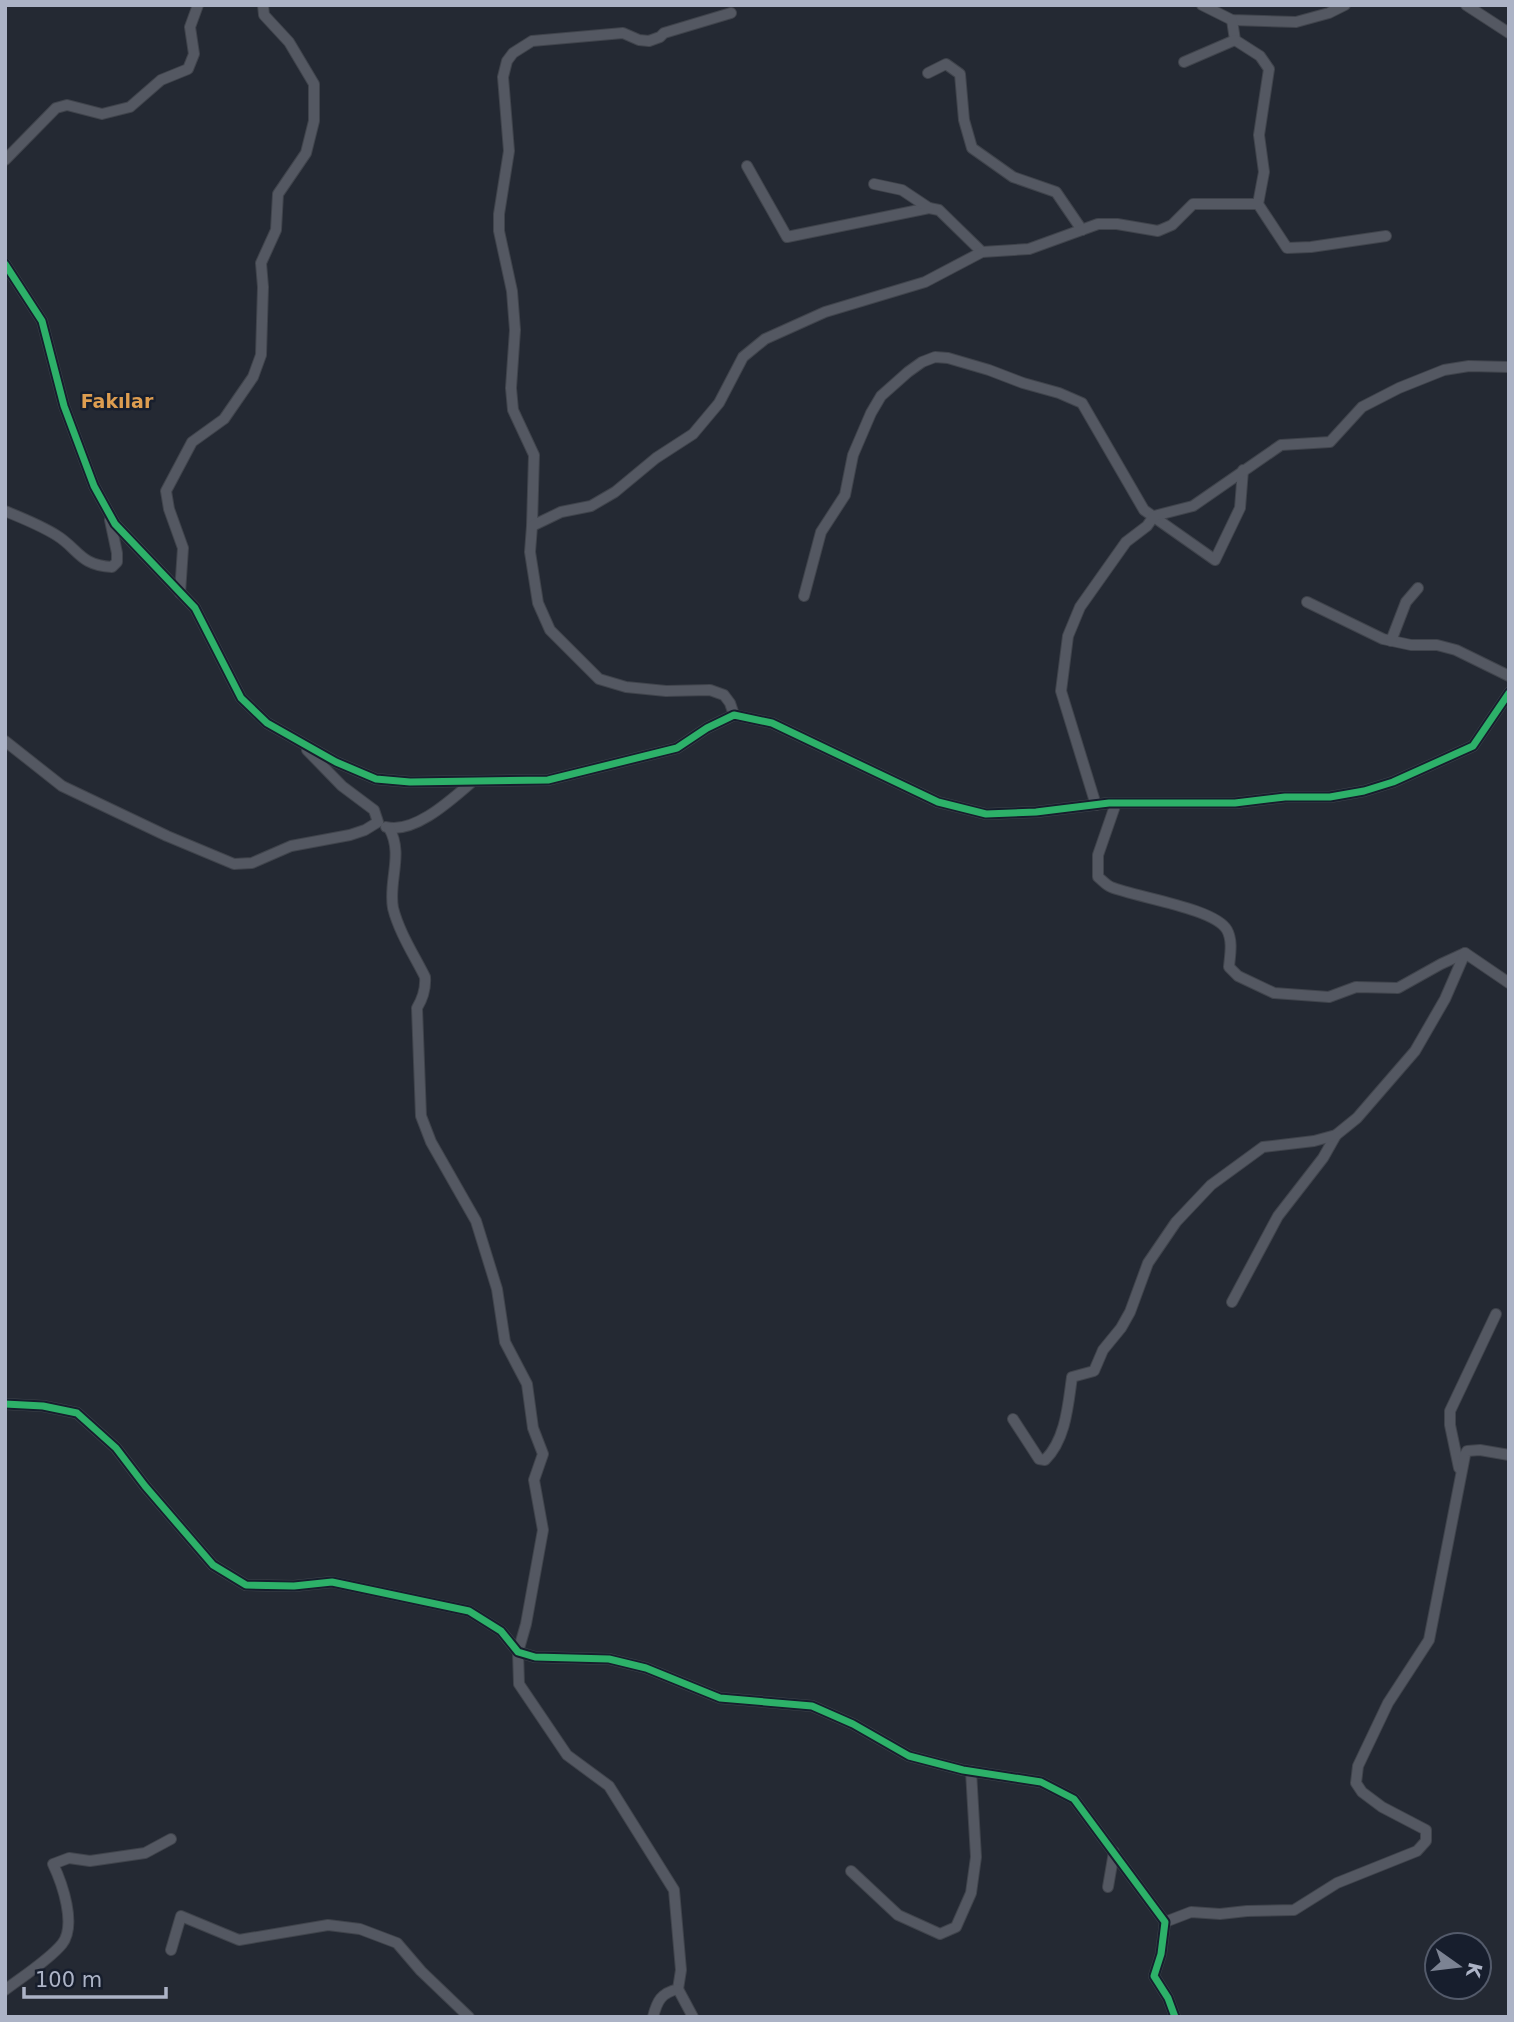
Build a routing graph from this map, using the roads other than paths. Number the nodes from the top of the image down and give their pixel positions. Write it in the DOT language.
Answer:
graph roads {
  1 [pos="198,5"];
  2 [pos="264,5"];
  3 [pos="1202,5"];
  4 [pos="1345,5"];
  5 [pos="1466,5"];
  6 [pos="731,13"];
  7 [pos="1232,20"];
  8 [pos="1509,33"];
  9 [pos="1236,40"];
  10 [pos="1184,62"];
  11 [pos="929,73"];
  12 [pos="5,160"];
  13 [pos="747,166"];
  14 [pos="874,184"];
  15 [pos="1258,204"];
  16 [pos="929,208"];
  17 [pos="1082,230"];
  18 [pos="1386,236"];
  19 [pos="982,252"];
  20 [pos="5,264"];
  21 [pos="1509,367"];
  22 [pos="1243,470"];
  23 [pos="5,511"];
  24 [pos="108,512"];
  25 [pos="1154,516"];
  26 [pos="532,526"];
  27 [pos="1418,588"];
  28 [pos="180,593"];
  29 [pos="804,596"];
  30 [pos="1307,602"];
  31 [pos="1391,641"];
  32 [pos="1509,676"];
  33 [pos="1509,693"];
  34 [pos="734,715"];
  35 [pos="5,741"];
  36 [pos="298,741"];
  37 [pos="472,781"];
  38 [pos="1116,803"];
  39 [pos="1096,805"];
  40 [pos="378,822"];
  41 [pos="389,828"];
  42 [pos="1465,954"];
  43 [pos="1509,983"];
  44 [pos="1336,1135"];
  45 [pos="1232,1302"];
  46 [pos="1496,1314"];
  47 [pos="5,1404"];
  48 [pos="1013,1419"];
  49 [pos="1509,1455"];
  50 [pos="1461,1475"];
  51 [pos="518,1652"];
  52 [pos="971,1771"];
  53 [pos="171,1839"];
  54 [pos="1114,1852"];
  55 [pos="851,1871"];
  56 [pos="1108,1887"];
  57 [pos="1165,1922"];
  58 [pos="171,1950"];
  59 [pos="678,1989"];
  60 [pos="5,1990"];
  61 [pos="469,2017"];
  62 [pos="653,2017"];
  63 [pos="693,2017"];
  64 [pos="1175,2017"];
  1 -- 12 [label="street"];
  2 -- 28 [label="street"];
  3 -- 7 [label="street"];
  4 -- 7 [label="street"];
  5 -- 8 [label="street"];
  6 -- 26 [label="street"];
  7 -- 9 [label="street"];
  9 -- 10 [label="street"];
  9 -- 15 [label="street"];
  11 -- 17 [label="street"];
  13 -- 16 [label="street"];
  14 -- 16 [label="street"];
  15 -- 17 [label="street"];
  15 -- 18 [label="street"];
  16 -- 19 [label="street"];
  17 -- 19 [label="street"];
  19 -- 26 [label="street"];
  20 -- 24 [label="street"];
  21 -- 22 [label="street"];
  22 -- 25 [label="street"];
  22 -- 25 [label="street"];
  23 -- 24 [label="street"];
  24 -- 28 [label="street"];
  25 -- 29 [label="street"];
  25 -- 39 [label="street"];
  26 -- 34 [label="street"];
  27 -- 31 [label="street"];
  28 -- 36 [label="street"];
  30 -- 31 [label="street"];
  31 -- 32 [label="street"];
  33 -- 38 [label="street"];
  34 -- 37 [label="street"];
  34 -- 39 [label="street"];
  35 -- 40 [label="street"];
  36 -- 37 [label="street"];
  36 -- 40 [label="street"];
  37 -- 41 [label="street"];
  38 -- 39 [label="street"];
  38 -- 42 [label="street"];
  40 -- 41 [label="street"];
  41 -- 51 [label="street"];
  42 -- 43 [label="street"];
  42 -- 44 [label="street"];
  44 -- 45 [label="street"];
  44 -- 48 [label="street"];
  46 -- 50 [label="street"];
  47 -- 51 [label="street"];
  49 -- 50 [label="street"];
  50 -- 57 [label="street"];
  51 -- 52 [label="street"];
  51 -- 59 [label="street"];
  52 -- 54 [label="street"];
  52 -- 55 [label="street"];
  53 -- 60 [label="street"];
  54 -- 56 [label="street"];
  54 -- 57 [label="street"];
  57 -- 64 [label="street"];
  58 -- 61 [label="street"];
  59 -- 62 [label="street"];
  59 -- 63 [label="street"];
}
